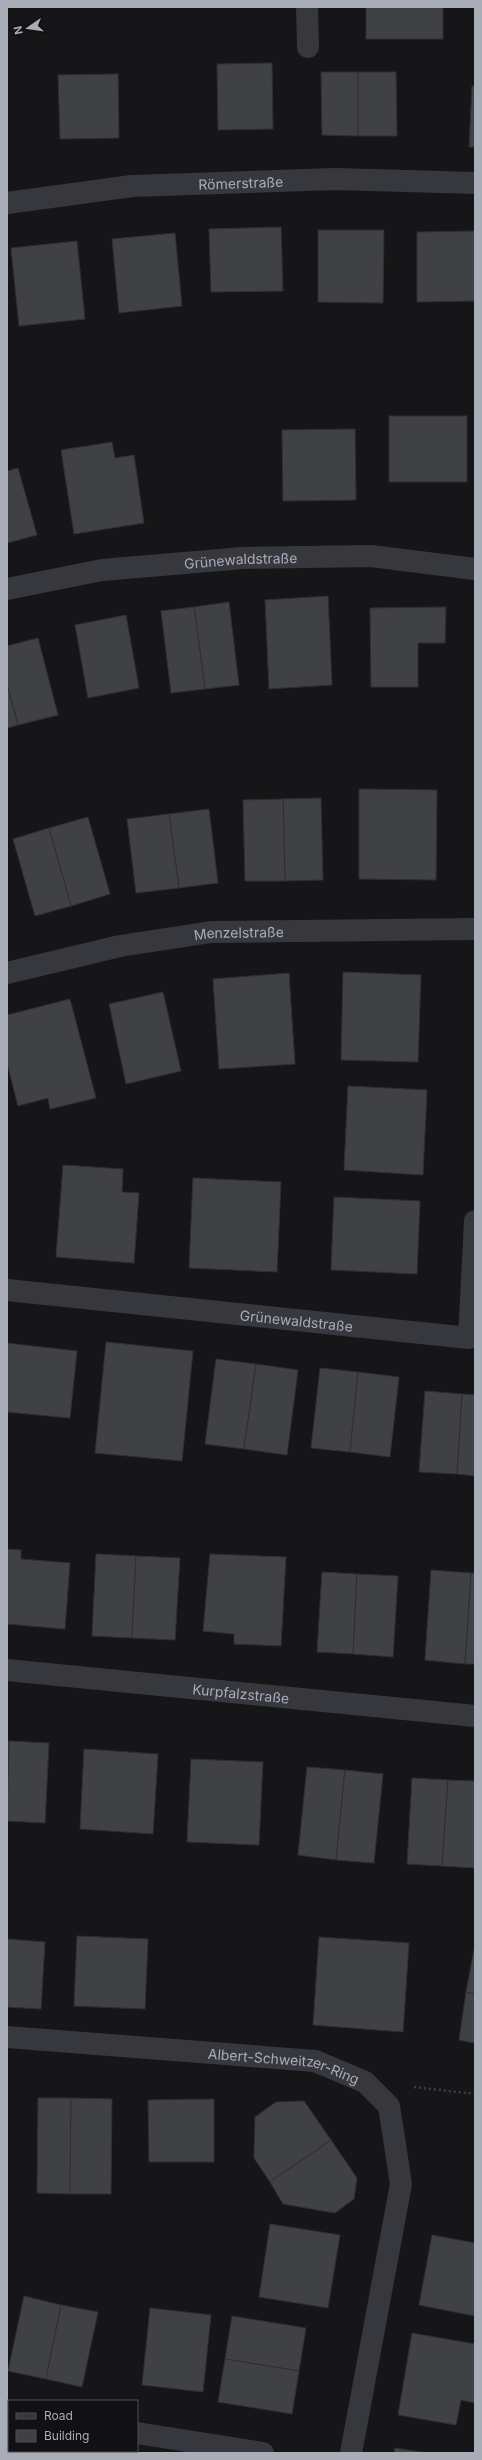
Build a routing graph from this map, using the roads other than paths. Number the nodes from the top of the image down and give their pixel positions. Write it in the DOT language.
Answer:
graph roads {
  1 [pos="307,7"];
  2 [pos="308,47"];
  3 [pos="475,183"];
  4 [pos="7,204"];
  5 [pos="475,569"];
  6 [pos="7,589"];
  7 [pos="475,929"];
  8 [pos="7,973"];
  9 [pos="475,1221"];
  10 [pos="7,1290"];
  11 [pos="7,1670"];
  12 [pos="475,1716"];
  13 [pos="7,2037"];
  14 [pos="138,2433"];
  15 [pos="263,2453"];
  16 [pos="351,2453"];
  1 -- 2 [label="street"];
  3 -- 4 [label="street, Römerstraße"];
  5 -- 6 [label="street, Grünewaldstraße"];
  7 -- 8 [label="street, Menzelstraße"];
  9 -- 10 [label="street, Grünewaldstraße"];
  11 -- 12 [label="street, Kurpfalzstraße"];
  13 -- 16 [label="street, Albert-Schweitzer-Ring"];
  14 -- 15 [label="street"];
}
